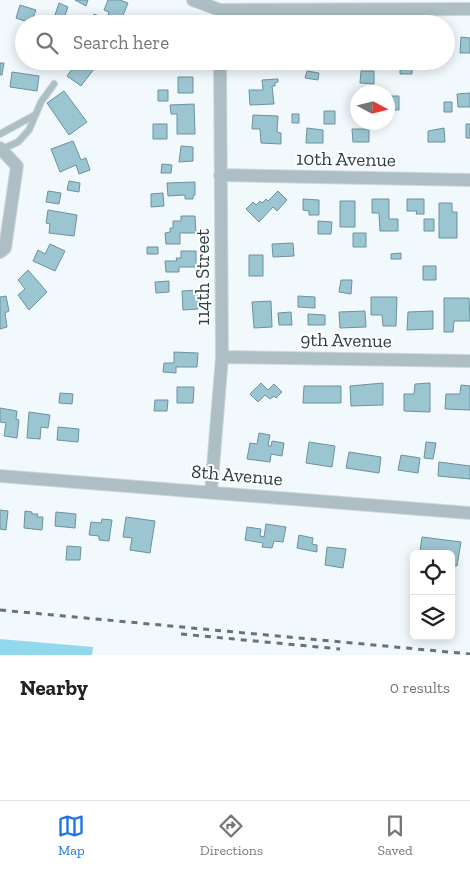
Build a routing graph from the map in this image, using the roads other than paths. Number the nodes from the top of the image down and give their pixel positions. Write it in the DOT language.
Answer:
graph roads {
  1 [pos="193,0"];
  2 [pos="470,9"];
  3 [pos="220,10"];
  4 [pos="220,15"];
  5 [pos="220,70"];
  6 [pos="54,84"];
  7 [pos="35,115"];
  8 [pos="0,134"];
  9 [pos="1,148"];
  10 [pos="220,175"];
  11 [pos="470,180"];
  12 [pos="0,252"];
  13 [pos="222,357"];
  14 [pos="470,360"];
  15 [pos="0,476"];
  16 [pos="211,492"];
  17 [pos="470,513"];
  1 -- 3 [label="street"];
  2 -- 3 [label="street"];
  3 -- 4 [label="street"];
  5 -- 10 [label="street, 114th Street"];
  6 -- 7 [label="lane"];
  7 -- 8 [label="lane"];
  7 -- 9 [label="lane"];
  9 -- 12 [label="street"];
  10 -- 11 [label="street, 10th Avenue"];
  10 -- 13 [label="street, 114th Street"];
  13 -- 14 [label="street, 9th Avenue"];
  13 -- 16 [label="street, 114th Street"];
  15 -- 16 [label="street, 8th Avenue"];
  16 -- 17 [label="street, 8th Avenue"];
}
